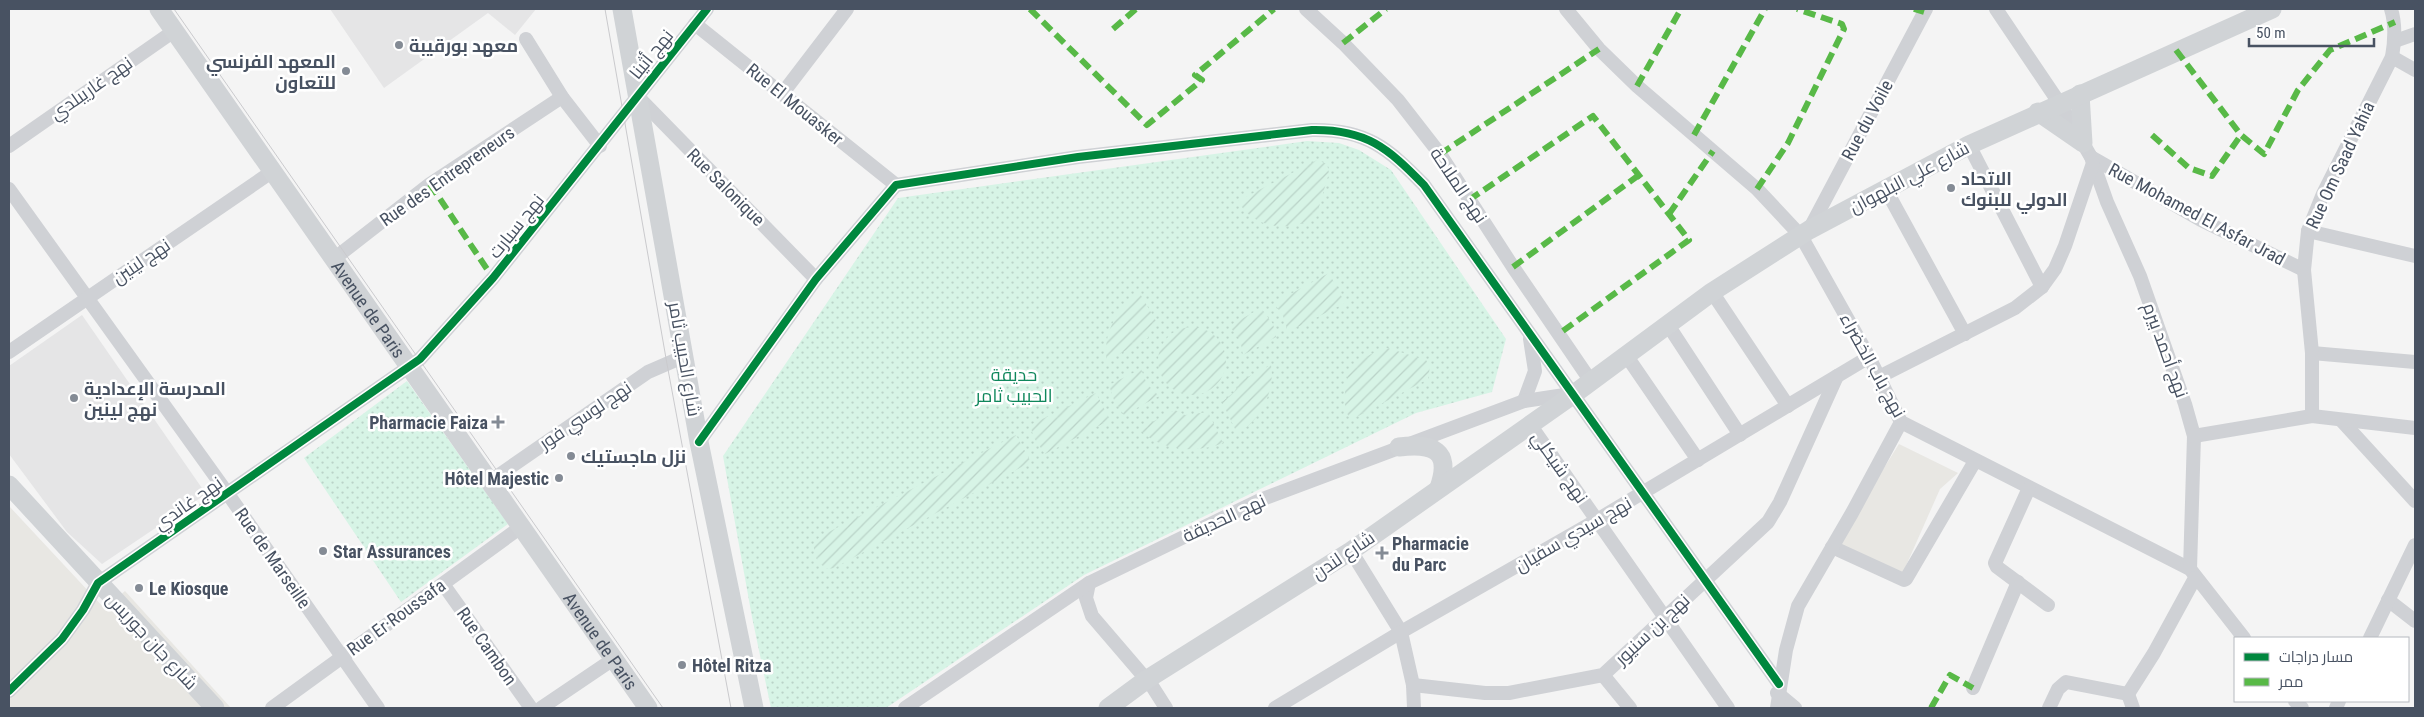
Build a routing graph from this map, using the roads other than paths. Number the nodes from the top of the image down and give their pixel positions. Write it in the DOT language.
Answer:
graph roads {
  1 [pos="159,9"];
  2 [pos="622,9"];
  3 [pos="707,9"];
  4 [pos="847,9"];
  5 [pos="1306,9"];
  6 [pos="1566,9"];
  7 [pos="1926,9"];
  8 [pos="1996,9"];
  9 [pos="2272,9"];
  10 [pos="2391,9"];
  11 [pos="695,24"];
  12 [pos="174,31"];
  13 [pos="2415,34"];
  14 [pos="526,39"];
  15 [pos="2395,41"];
  16 [pos="2392,57"];
  17 [pos="2415,70"];
  18 [pos="782,94"];
  19 [pos="2080,94"];
  20 [pos="636,95"];
  21 [pos="562,97"];
  22 [pos="2060,104"];
  23 [pos="2038,112"];
  24 [pos="1969,145"];
  25 [pos="9,146"];
  26 [pos="600,146"];
  27 [pos="2089,155"];
  28 [pos="273,171"];
  29 [pos="896,185"];
  30 [pos="1885,188"];
  31 [pos="9,189"];
  32 [pos="2308,231"];
  33 [pos="1805,233"];
  34 [pos="2415,256"];
  35 [pos="335,258"];
  36 [pos="2304,270"];
  37 [pos="816,279"];
  38 [pos="2042,287"];
  39 [pos="1712,292"];
  40 [pos="87,298"];
  41 [pos="1668,325"];
  42 [pos="1528,334"];
  43 [pos="1965,334"];
  44 [pos="9,352"];
  45 [pos="2312,353"];
  46 [pos="1626,355"];
  47 [pos="685,356"];
  48 [pos="1869,357"];
  49 [pos="2415,362"];
  50 [pos="410,366"];
  51 [pos="1838,376"];
  52 [pos="1879,377"];
  53 [pos="1590,380"];
  54 [pos="1574,394"];
  55 [pos="1524,402"];
  56 [pos="1788,406"];
  57 [pos="2312,416"];
  58 [pos="2341,420"];
  59 [pos="1901,422"];
  60 [pos="1529,423"];
  61 [pos="2415,428"];
  62 [pos="1740,435"];
  63 [pos="2194,436"];
  64 [pos="700,442"];
  65 [pos="1399,447"];
  66 [pos="1698,460"];
  67 [pos="1975,461"];
  68 [pos="489,482"];
  69 [pos="9,485"];
  70 [pos="1439,488"];
  71 [pos="2029,488"];
  72 [pos="1645,492"];
  73 [pos="228,494"];
  74 [pos="2415,501"];
  75 [pos="1597,520"];
  76 [pos="521,527"];
  77 [pos="2415,545"];
  78 [pos="1832,547"];
  79 [pos="1350,551"];
  80 [pos="2192,573"];
  81 [pos="1704,581"];
  82 [pos="2018,582"];
  83 [pos="1089,583"];
  84 [pos="98,584"];
  85 [pos="443,584"];
  86 [pos="2388,600"];
  87 [pos="2048,605"];
  88 [pos="1664,617"];
  89 [pos="2415,621"];
  90 [pos="1401,632"];
  91 [pos="2243,637"];
  92 [pos="2370,637"];
  93 [pos="342,656"];
  94 [pos="615,658"];
  95 [pos="1603,675"];
  96 [pos="1146,680"];
  97 [pos="1413,685"];
  98 [pos="1778,688"];
  99 [pos="1974,688"];
  100 [pos="9,691"];
  101 [pos="2128,694"];
  102 [pos="215,708"];
  103 [pos="272,708"];
  104 [pos="378,708"];
  105 [pos="531,708"];
  106 [pos="541,708"];
  107 [pos="648,708"];
  108 [pos="754,708"];
  109 [pos="905,708"];
  110 [pos="1108,708"];
  111 [pos="1166,708"];
  112 [pos="1276,708"];
  113 [pos="1414,708"];
  114 [pos="1630,708"];
  115 [pos="1728,708"];
  116 [pos="1777,708"];
  117 [pos="1796,708"];
  118 [pos="2049,708"];
  119 [pos="2133,708"];
  1 -- 12 [label="main road, Avenue de Paris"];
  2 -- 20 [label="main road, شارع الحبيب ثامر"];
  3 -- 11 [label="street, نهج أثينا"];
  4 -- 18 [label="street"];
  5 -- 53 [label="street, نهج الملاحة"];
  6 -- 33 [label="street, نهج باب الخضراء"];
  7 -- 33 [label="street, Rue du Voile"];
  8 -- 22 [label="street"];
  9 -- 19 [label="main road, شارع علي البلهوان"];
  10 -- 15 [label="street, Rue Om Saad Yahia"];
  11 -- 18 [label="street, Rue El Mouasker"];
  11 -- 20 [label="street, نهج أثينا"];
  12 -- 25 [label="street, نهج غاريبلدي"];
  12 -- 28 [label="main road, Avenue de Paris"];
  13 -- 15 [label="street"];
  14 -- 21 [label="street"];
  15 -- 16 [label="street, Rue Om Saad Yahia"];
  16 -- 17 [label="street"];
  16 -- 32 [label="street, Rue Om Saad Yahia"];
  18 -- 29 [label="street, Rue El Mouasker"];
  19 -- 22 [label="main road, شارع علي البلهوان"];
  19 -- 27 [label="main road"];
  20 -- 26 [label="street, نهج سبارت"];
  20 -- 37 [label="street, Rue Salonique"];
  20 -- 47 [label="main road, شارع الحبيب ثامر"];
  21 -- 26 [label="street"];
  21 -- 35 [label="street, Rue des Entrepreneurs"];
  22 -- 23 [label="main road, شارع علي البلهوان"];
  22 -- 27 [label="street, نهج أحمد بيرم"];
  23 -- 24 [label="main road, شارع علي البلهوان"];
  23 -- 27 [label="main road"];
  24 -- 30 [label="main road, شارع علي البلهوان"];
  24 -- 38 [label="street"];
  26 -- 50 [label="street, نهج سبارت"];
  27 -- 36 [label="street, Rue Mohamed El Asfar Jrad"];
  27 -- 38 [label="street"];
  27 -- 63 [label="street, نهج أحمد بيرم"];
  28 -- 35 [label="main road, Avenue de Paris"];
  28 -- 40 [label="street, نهج لينين"];
  29 -- 37 [label="street"];
  29 -- 42 [label="street"];
  30 -- 33 [label="main road, شارع علي البلهوان"];
  30 -- 43 [label="street"];
  31 -- 40 [label="street, Rue de Marseille"];
  32 -- 34 [label="street"];
  32 -- 36 [label="street, Rue Om Saad Yahia"];
  33 -- 39 [label="main road, شارع علي البلهوان"];
  33 -- 48 [label="street, نهج باب الخضراء"];
  35 -- 50 [label="main road, Avenue de Paris"];
  36 -- 45 [label="street, Rue Om Saad Yahia"];
  37 -- 64 [label="street"];
  38 -- 43 [label="street"];
  39 -- 41 [label="main road, شارع علي البلهوان"];
  39 -- 56 [label="street"];
  40 -- 44 [label="street, نهج لينين"];
  40 -- 73 [label="street, Rue de Marseille"];
  41 -- 46 [label="main road, شارع علي البلهوان"];
  41 -- 62 [label="street"];
  42 -- 54 [label="street"];
  42 -- 55 [label="street"];
  43 -- 52 [label="street"];
  45 -- 49 [label="street"];
  45 -- 57 [label="street, Rue Om Saad Yahia"];
  46 -- 53 [label="main road, شارع علي البلهوان"];
  46 -- 66 [label="street"];
  47 -- 64 [label="main road, شارع الحبيب ثامر"];
  47 -- 68 [label="street, نهج لوسي فور"];
  48 -- 51 [label="street, نهج سيدي سفيان"];
  48 -- 52 [label="street, نهج باب الخضراء"];
  50 -- 68 [label="main road, Avenue de Paris"];
  50 -- 73 [label="street, نهج غاندي"];
  51 -- 56 [label="street, نهج سيدي سفيان"];
  51 -- 81 [label="street, نهج بن سنيور"];
  52 -- 59 [label="street, نهج باب الخضراء"];
  53 -- 54 [label="main road, شارع علي البلهوان"];
  54 -- 55 [label="street, نهج الحديقة"];
  54 -- 60 [label="main road, شارع لندن"];
  54 -- 72 [label="street"];
  55 -- 65 [label="street, نهج الحديقة"];
  56 -- 62 [label="street, نهج سيدي سفيان"];
  57 -- 58 [label="street"];
  57 -- 63 [label="street"];
  58 -- 61 [label="street"];
  58 -- 74 [label="street"];
  59 -- 67 [label="street, نهج باب الخضراء"];
  59 -- 78 [label="street"];
  60 -- 70 [label="main road, شارع لندن"];
  60 -- 75 [label="street, نهج شيكلي"];
  62 -- 66 [label="street, نهج سيدي سفيان"];
  63 -- 80 [label="street, نهج أحمد بيرم"];
  64 -- 108 [label="main road, شارع الحبيب ثامر"];
  65 -- 70 [label="main road"];
  65 -- 83 [label="street, نهج الحديقة"];
  66 -- 72 [label="street, نهج سيدي سفيان"];
  67 -- 71 [label="street, نهج باب الخضراء"];
  67 -- 78 [label="street"];
  68 -- 76 [label="main road, Avenue de Paris"];
  69 -- 84 [label="main road, شارع جان جوريس"];
  70 -- 79 [label="main road, شارع لندن"];
  71 -- 80 [label="street, نهج باب الخضراء"];
  71 -- 82 [label="street"];
  72 -- 75 [label="street, نهج سيدي سفيان"];
  72 -- 81 [label="street"];
  73 -- 84 [label="street, نهج غاندي"];
  73 -- 93 [label="street, Rue de Marseille"];
  75 -- 88 [label="street, نهج شيكلي"];
  75 -- 90 [label="street, نهج سيدي سفيان"];
  76 -- 85 [label="street, Rue Er·Roussafa"];
  76 -- 94 [label="main road, Avenue de Paris"];
  77 -- 86 [label="street"];
  78 -- 98 [label="street"];
  79 -- 90 [label="street"];
  79 -- 96 [label="main road, شارع لندن"];
  80 -- 91 [label="street, نهج باب الخضراء"];
  80 -- 101 [label="street"];
  81 -- 88 [label="street, نهج بن سنيور"];
  81 -- 98 [label="street"];
  82 -- 87 [label="street"];
  82 -- 99 [label="street"];
  83 -- 96 [label="street"];
  83 -- 109 [label="street, نهج الحديقة"];
  84 -- 100 [label="street, نهج غاندي"];
  84 -- 102 [label="main road, شارع جان جوريس"];
  85 -- 93 [label="street, Rue Er·Roussafa"];
  85 -- 105 [label="street, Rue Cambon"];
  86 -- 89 [label="street"];
  86 -- 92 [label="street"];
  88 -- 95 [label="street, نهج بن سنيور"];
  88 -- 115 [label="street, نهج شيكلي"];
  90 -- 97 [label="street"];
  90 -- 112 [label="street, نهج سيدي سفيان"];
  93 -- 103 [label="street, Rue Er·Roussafa"];
  93 -- 104 [label="street, Rue de Marseille"];
  94 -- 106 [label="street"];
  94 -- 107 [label="main road, Avenue de Paris"];
  95 -- 97 [label="street, نهج بن سنيور"];
  95 -- 114 [label="street"];
  96 -- 110 [label="main road, شارع لندن"];
  96 -- 111 [label="street"];
  97 -- 113 [label="street"];
  98 -- 116 [label="street"];
  98 -- 117 [label="street"];
  101 -- 118 [label="street"];
  101 -- 119 [label="street"];
}
